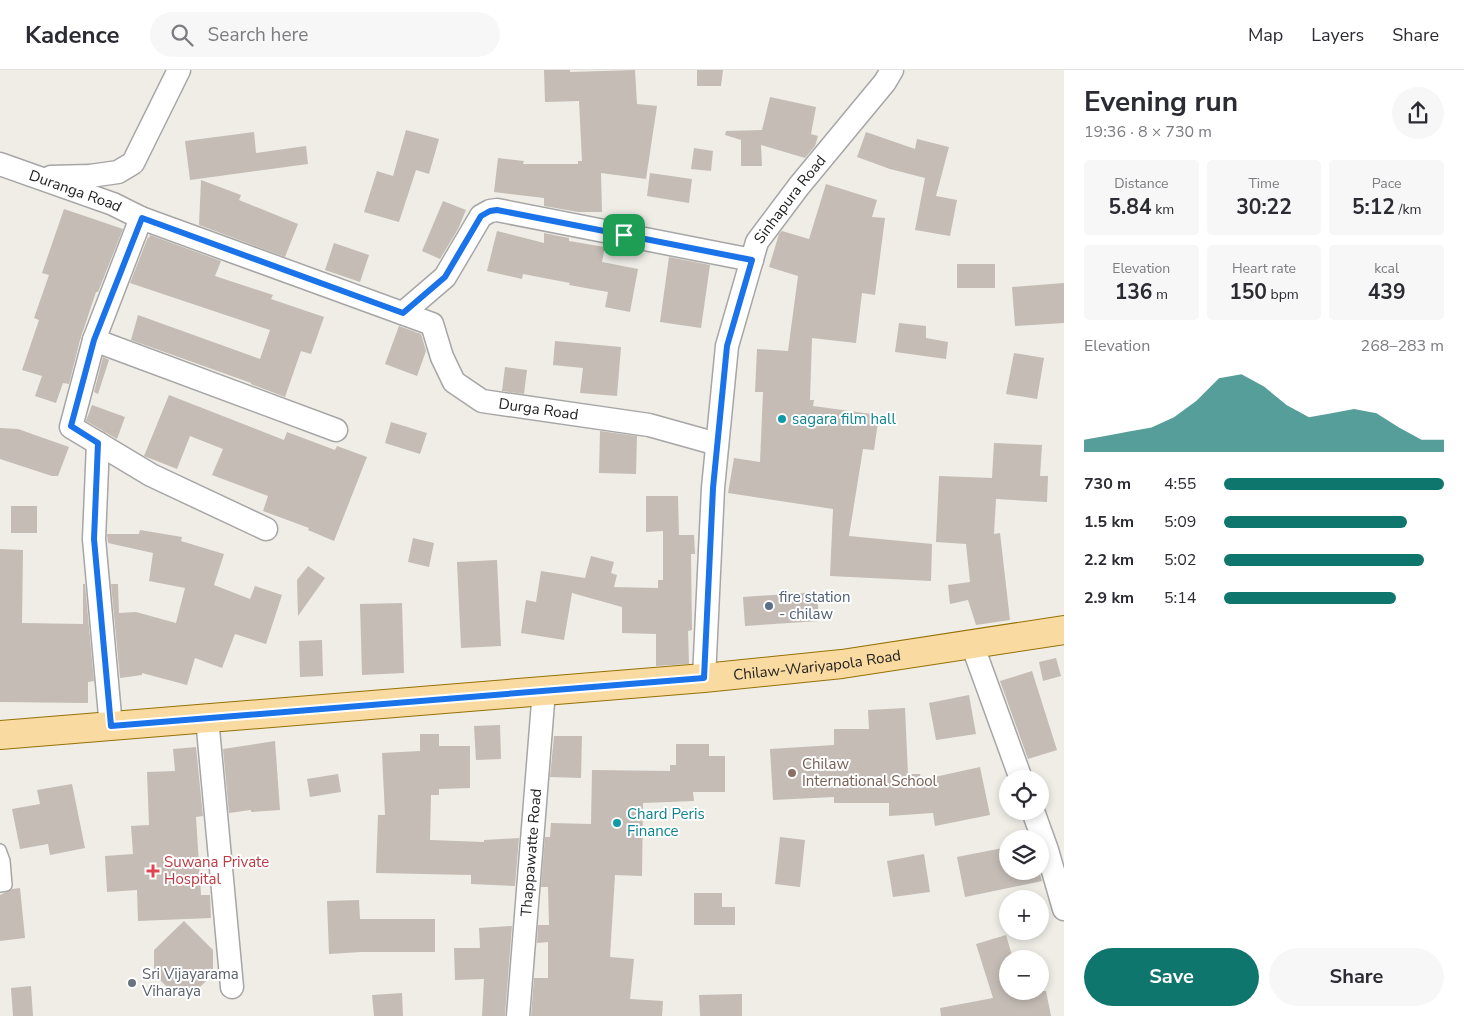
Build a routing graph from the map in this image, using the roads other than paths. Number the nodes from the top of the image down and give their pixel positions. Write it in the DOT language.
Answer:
graph roads {
  1 [pos="179,70"];
  2 [pos="892,70"];
  3 [pos="0,164"];
  4 [pos="37,178"];
  5 [pos="142,218"];
  6 [pos="752,260"];
  7 [pos="403,313"];
  8 [pos="94,340"];
  9 [pos="336,430"];
  10 [pos="98,443"];
  11 [pos="717,444"];
  12 [pos="266,529"];
  13 [pos="1064,630"];
  14 [pos="972,644"];
  15 [pos="704,678"];
  16 [pos="544,690"];
  17 [pos="207,718"];
  18 [pos="111,726"];
  19 [pos="0,735"];
  20 [pos="1018,770"];
  21 [pos="1036,820"];
  22 [pos="0,850"];
  23 [pos="0,886"];
  24 [pos="1064,909"];
  25 [pos="232,987"];
  26 [pos="518,1016"];
  1 -- 4 [label="street"];
  2 -- 6 [label="street, Sinhapura Road"];
  3 -- 4 [label="street, Duranga Road"];
  4 -- 5 [label="street, Duranga Road"];
  5 -- 7 [label="street, Duranga Road"];
  5 -- 8 [label="street"];
  6 -- 7 [label="street"];
  6 -- 11 [label="street, Sinhapura Road"];
  7 -- 11 [label="street, Durga Road"];
  8 -- 9 [label="street"];
  8 -- 10 [label="street"];
  10 -- 12 [label="street"];
  10 -- 18 [label="street"];
  11 -- 15 [label="street, Sinhapura Road"];
  13 -- 14 [label="main road, Chilaw-Wariyapola Road"];
  14 -- 15 [label="main road, Chilaw-Wariyapola Road"];
  14 -- 20 [label="street"];
  15 -- 16 [label="main road, Chilaw-Wariyapola Road"];
  16 -- 17 [label="main road, Chilaw-Wariyapola Road"];
  16 -- 26 [label="street, Thappawatte Road"];
  17 -- 18 [label="main road, Chilaw-Wariyapola Road"];
  17 -- 25 [label="street"];
  18 -- 19 [label="main road, Chilaw-Wariyapola Road"];
  21 -- 24 [label="street"];
  22 -- 23 [label="lane"];
}
